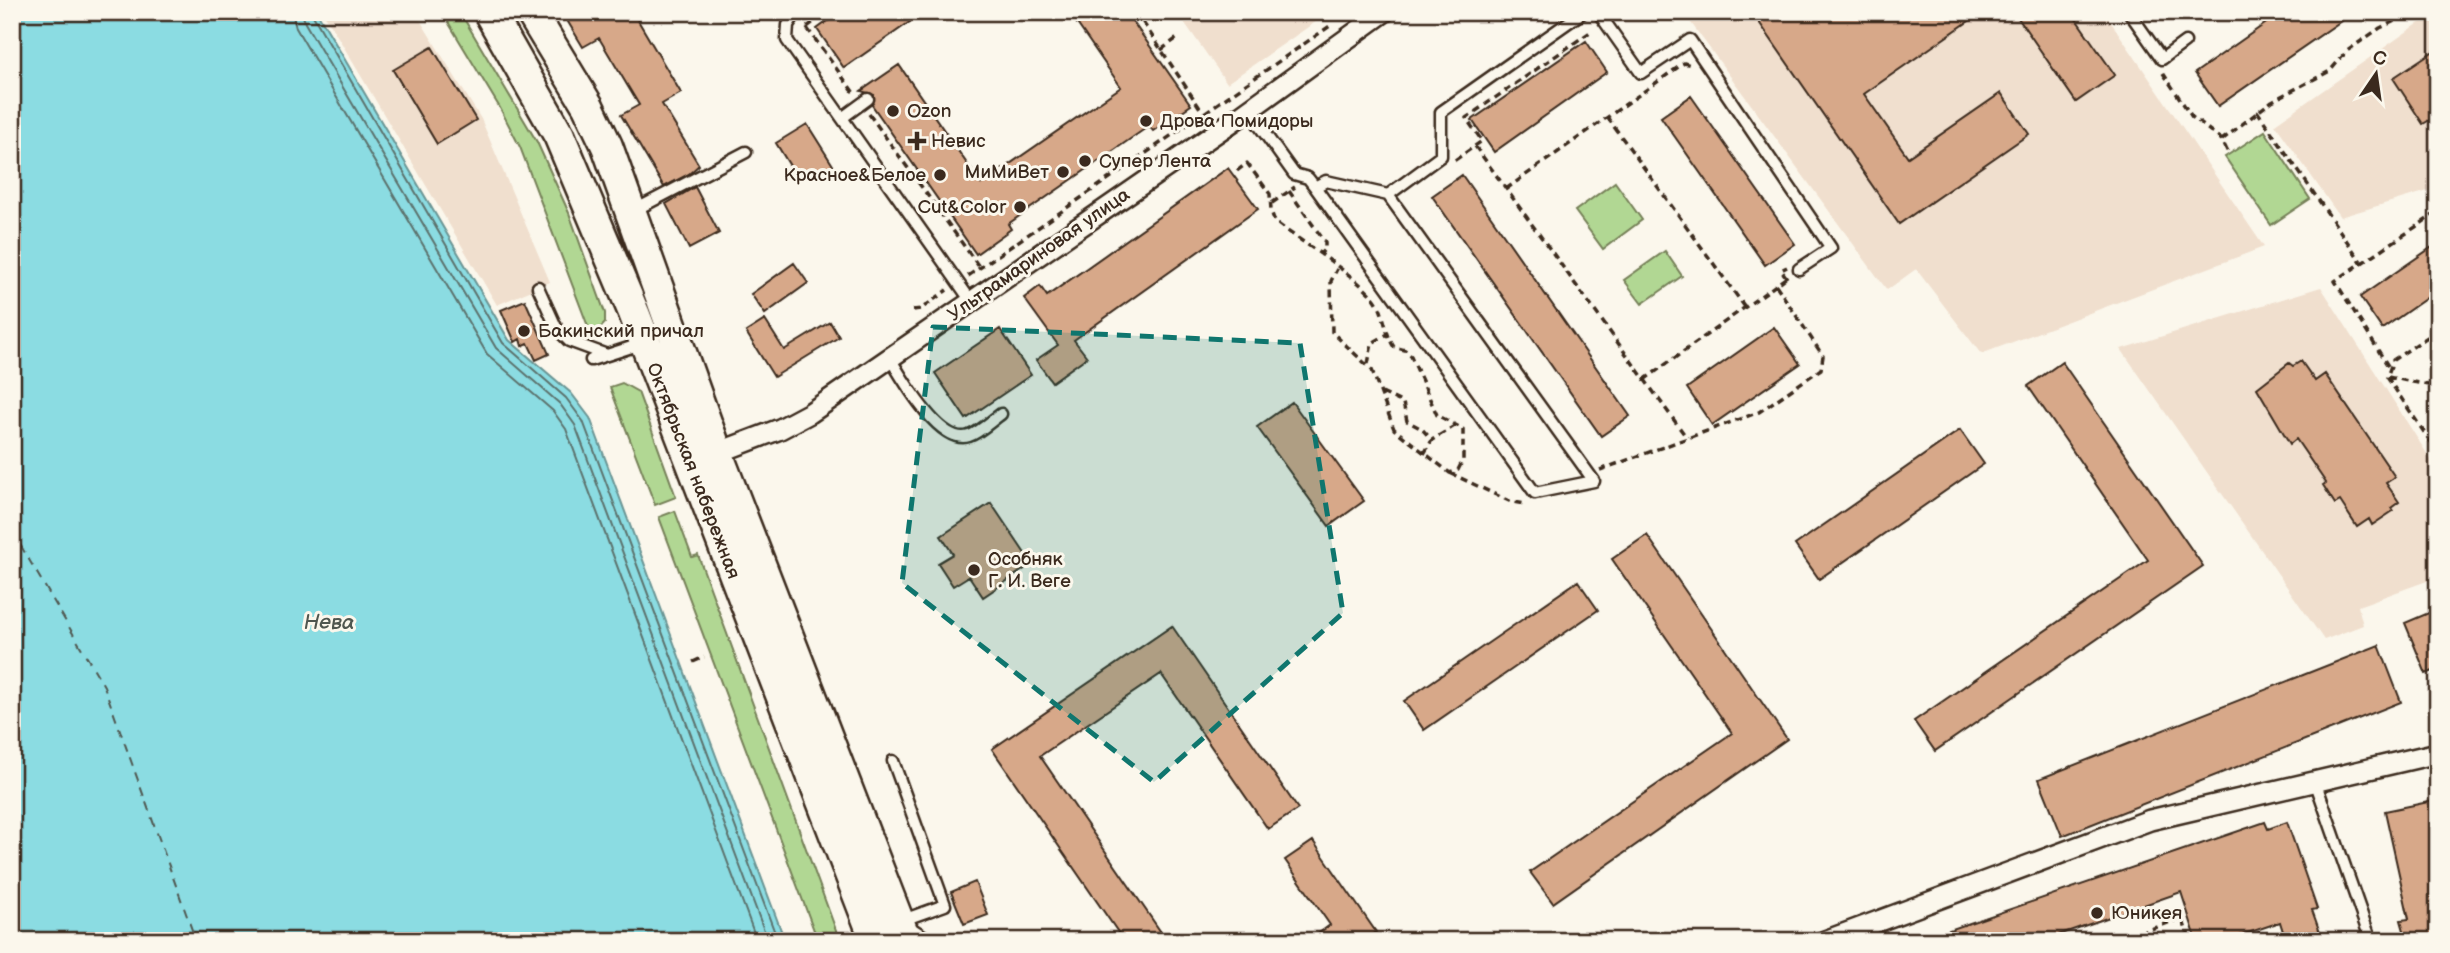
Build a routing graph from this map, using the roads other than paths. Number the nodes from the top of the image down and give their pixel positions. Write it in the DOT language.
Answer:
graph roads {
  1 [pos="489,12"];
  2 [pos="531,12"];
  3 [pos="797,12"];
  4 [pos="1384,12"];
  5 [pos="1583,12"];
  6 [pos="1598,12"];
  7 [pos="2129,12"];
  8 [pos="2185,41"];
  9 [pos="865,102"];
  10 [pos="1248,110"];
  11 [pos="842,118"];
  12 [pos="746,152"];
  13 [pos="1315,187"];
  14 [pos="1388,195"];
  15 [pos="629,212"];
  16 [pos="1795,267"];
  17 [pos="538,288"];
  18 [pos="971,301"];
  19 [pos="645,342"];
  20 [pos="607,355"];
  21 [pos="890,358"];
  22 [pos="591,360"];
  23 [pos="1001,414"];
  24 [pos="717,453"];
  25 [pos="2438,753"];
  26 [pos="893,761"];
  27 [pos="2314,780"];
  28 [pos="903,931"];
  29 [pos="876,941"];
  30 [pos="931,941"];
  31 [pos="1825,941"];
  32 [pos="2371,941"];
  1 -- 19 [label="main road, Октябрьская набережная"];
  2 -- 15 [label="main road, Октябрьская набережная"];
  3 -- 11 [label="lane"];
  4 -- 10 [label="street, Ультрамариновая улица"];
  5 -- 14 [label="lane"];
  6 -- 16 [label="lane"];
  7 -- 8 [label="lane"];
  9 -- 11 [label="lane"];
  10 -- 13 [label="lane"];
  10 -- 18 [label="street, Ультрамариновая улица"];
  11 -- 18 [label="lane"];
  12 -- 15 [label="lane"];
  13 -- 14 [label="lane"];
  13 -- 14 [label="lane"];
  15 -- 24 [label="main road, Октябрьская набережная"];
  17 -- 20 [label="lane"];
  18 -- 21 [label="street, Ультрамариновая улица"];
  19 -- 20 [label="lane"];
  19 -- 29 [label="main road, Октябрьская набережная"];
  20 -- 22 [label="lane"];
  21 -- 23 [label="lane"];
  21 -- 24 [label="street, Ультрамариновая улица"];
  24 -- 28 [label="main road, Октябрьская набережная"];
  25 -- 27 [label="street"];
  26 -- 28 [label="lane"];
  27 -- 31 [label="street"];
  27 -- 32 [label="lane"];
  28 -- 30 [label="lane"];
}
